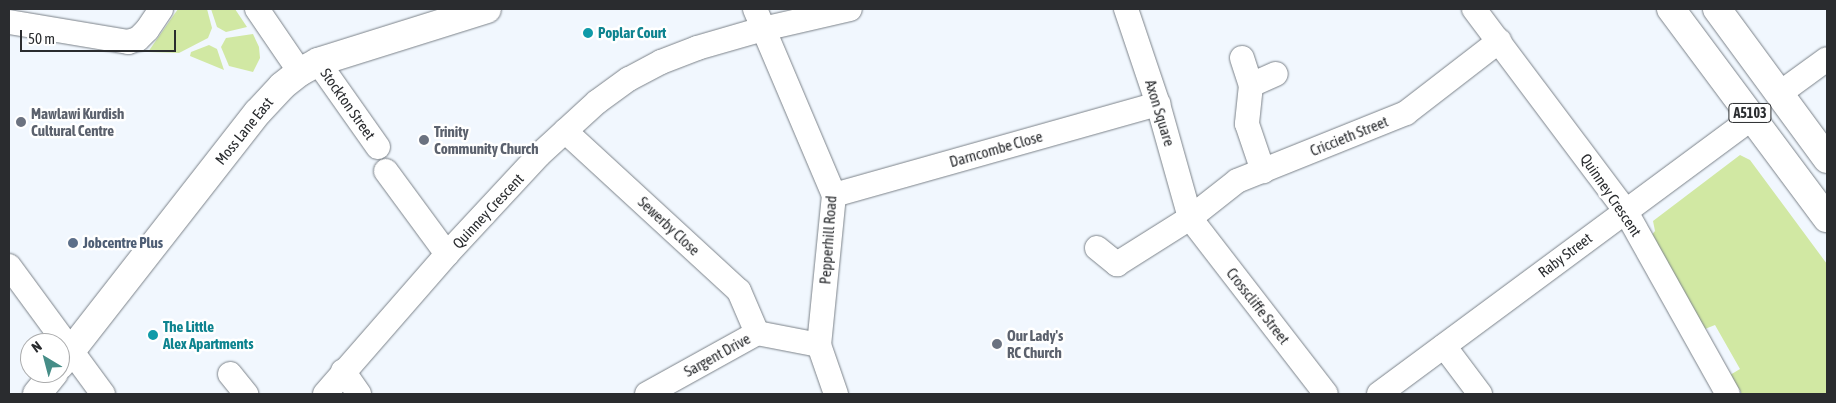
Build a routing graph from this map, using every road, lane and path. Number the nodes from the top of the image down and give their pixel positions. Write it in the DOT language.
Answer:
graph roads {
  1 [pos="161,9"];
  2 [pos="257,9"];
  3 [pos="487,9"];
  4 [pos="850,9"];
  5 [pos="1126,9"];
  6 [pos="1474,9"];
  7 [pos="1670,9"];
  8 [pos="1717,9"];
  9 [pos="759,19"];
  10 [pos="9,22"];
  11 [pos="1499,41"];
  12 [pos="1242,58"];
  13 [pos="1827,59"];
  14 [pos="309,67"];
  15 [pos="1276,74"];
  16 [pos="1251,85"];
  17 [pos="1779,94"];
  18 [pos="1158,104"];
  19 [pos="1753,117"];
  20 [pos="565,131"];
  21 [pos="378,147"];
  22 [pos="1827,159"];
  23 [pos="1262,171"];
  24 [pos="386,172"];
  25 [pos="834,195"];
  26 [pos="1624,210"];
  27 [pos="1190,218"];
  28 [pos="1827,218"];
  29 [pos="1097,248"];
  30 [pos="447,254"];
  31 [pos="9,266"];
  32 [pos="51,333"];
  33 [pos="757,333"];
  34 [pos="819,345"];
  35 [pos="1444,346"];
  36 [pos="70,353"];
  37 [pos="70,362"];
  38 [pos="343,371"];
  39 [pos="230,374"];
  40 [pos="46,383"];
  41 [pos="37,394"];
  42 [pos="103,394"];
  43 [pos="246,394"];
  44 [pos="324,394"];
  45 [pos="359,394"];
  46 [pos="647,394"];
  47 [pos="836,394"];
  48 [pos="1326,394"];
  49 [pos="1379,394"];
  50 [pos="1480,394"];
  51 [pos="1728,394"];
  1 -- 10 [label="street"];
  2 -- 14 [label="street, Stockton Street"];
  3 -- 14 [label="main road, Moss Lane East"];
  4 -- 9 [label="street, Quinney Crescent"];
  5 -- 18 [label="street, Axon Square"];
  6 -- 11 [label="street, Quinney Crescent"];
  7 -- 19 [label="main road, A5103"];
  8 -- 17 [label="main road, A5103"];
  9 -- 20 [label="street, Quinney Crescent"];
  9 -- 25 [label="street, Pepperhill Road"];
  11 -- 23 [label="street, Criccieth Street"];
  11 -- 26 [label="street, Quinney Crescent"];
  12 -- 16 [label="street"];
  13 -- 17 [label="street"];
  14 -- 21 [label="street, Stockton Street"];
  14 -- 36 [label="main road, Moss Lane East"];
  15 -- 16 [label="street"];
  16 -- 23 [label="street"];
  17 -- 22 [label="main road, A5103"];
  18 -- 25 [label="street, Darncombe Close"];
  18 -- 27 [label="street, Axon Square"];
  19 -- 26 [label="street, Raby Street"];
  19 -- 28 [label="main road, A5103"];
  20 -- 30 [label="street, Quinney Crescent"];
  20 -- 33 [label="street, Sewerby Close"];
  23 -- 27 [label="street, Criccieth Street"];
  24 -- 30 [label="street"];
  25 -- 34 [label="street, Pepperhill Road"];
  26 -- 35 [label="street, Raby Street"];
  26 -- 51 [label="street, Quinney Crescent"];
  27 -- 29 [label="street, Criccieth Street"];
  27 -- 48 [label="street, Crosscliffe Street"];
  30 -- 38 [label="street, Quinney Crescent"];
  31 -- 32 [label="street"];
  33 -- 34 [label="street, Sargent Drive"];
  33 -- 46 [label="street, Sargent Drive"];
  34 -- 47 [label="street, Pepperhill Road"];
  35 -- 49 [label="street, Raby Street"];
  35 -- 50 [label="street"];
  37 -- 42 [label="street"];
  38 -- 44 [label="street, Quinney Crescent"];
  38 -- 45 [label="street"];
  39 -- 43 [label="street"];
  40 -- 41 [label="main road"];
}
